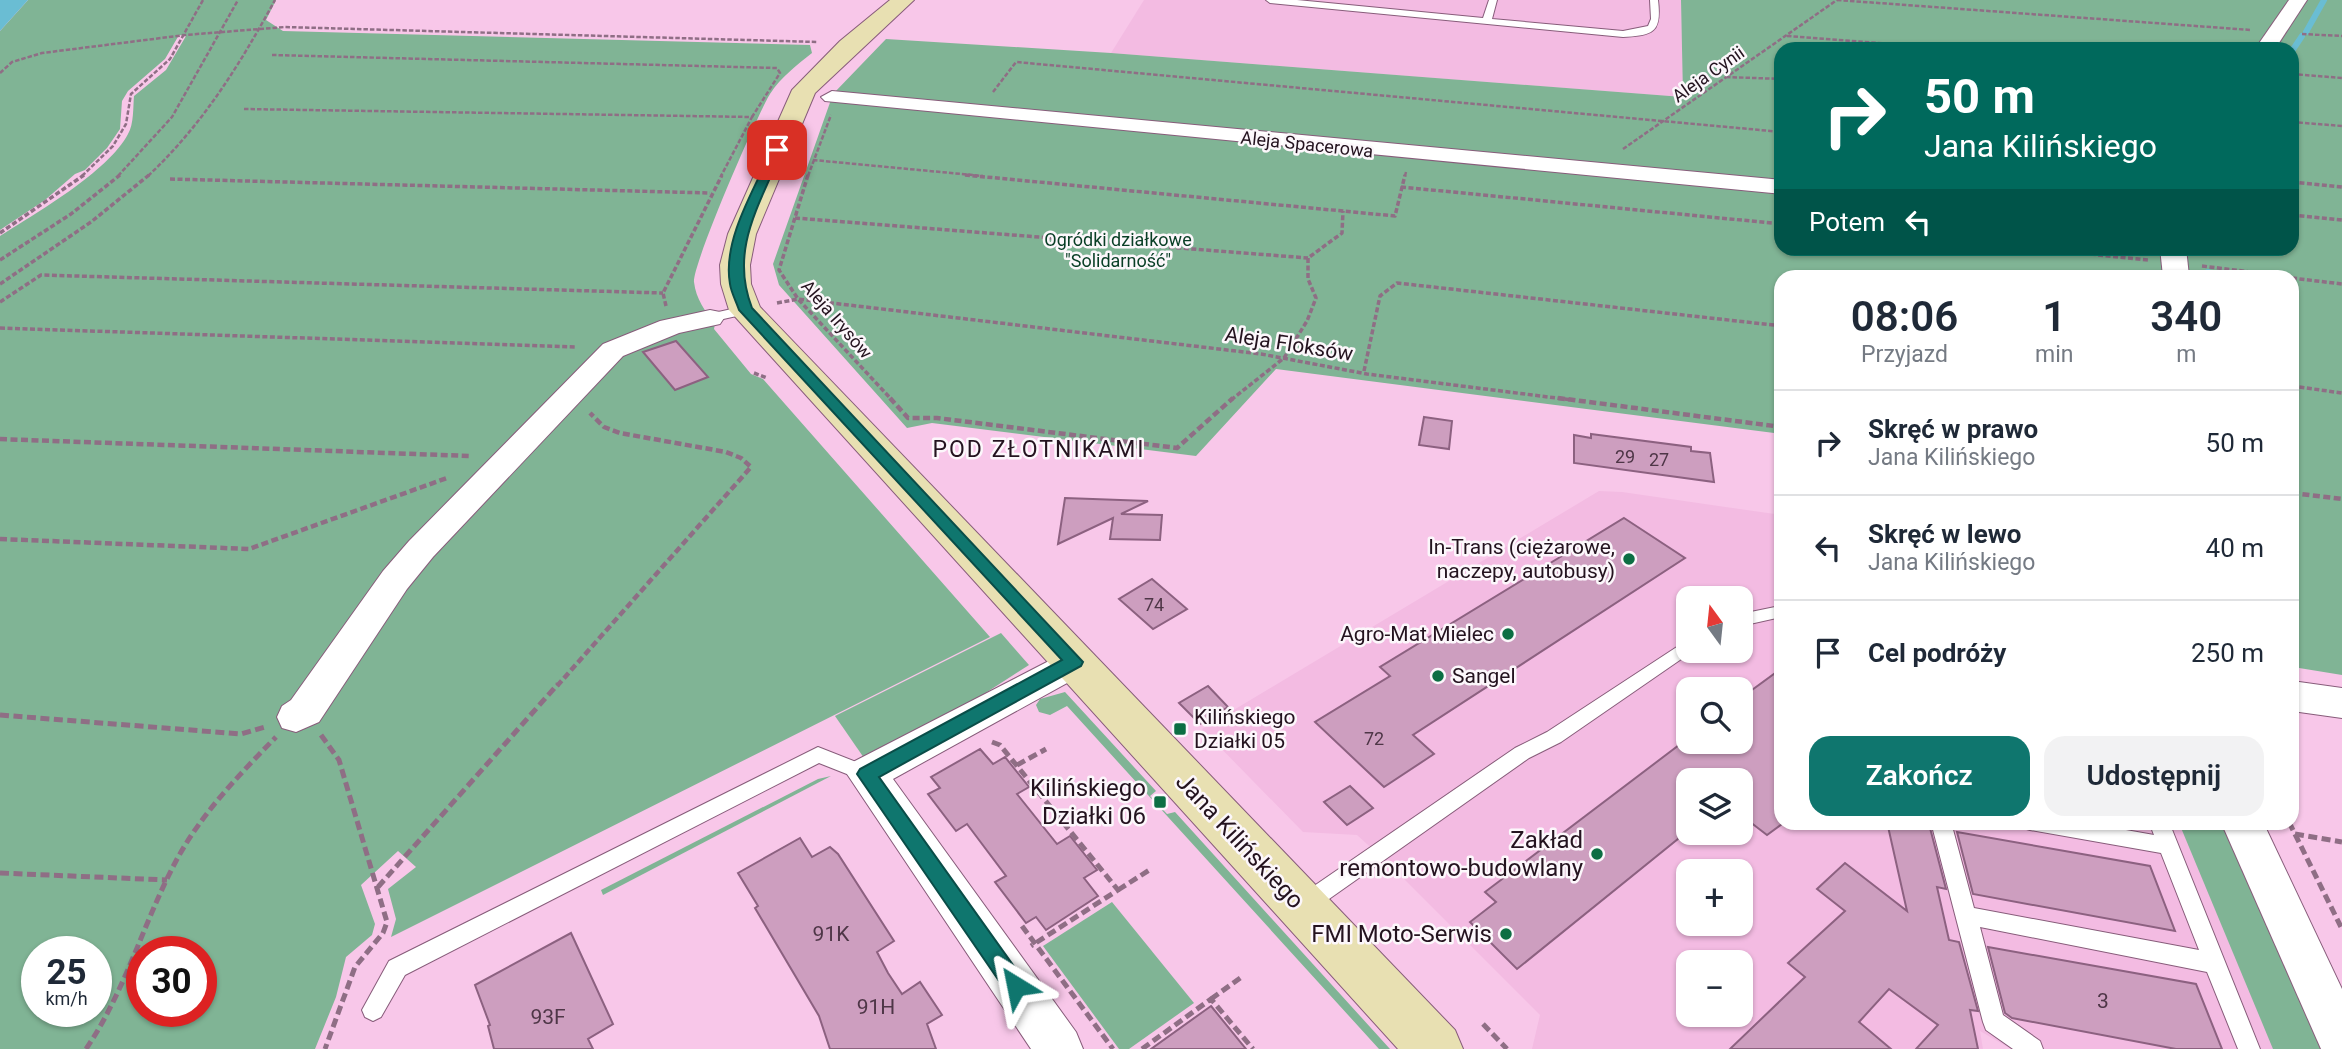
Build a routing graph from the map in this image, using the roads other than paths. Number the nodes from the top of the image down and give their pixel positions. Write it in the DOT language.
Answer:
graph roads {
  1 [pos="903,0"];
  2 [pos="1270,0"];
  3 [pos="1493,0"];
  4 [pos="1654,0"];
  5 [pos="2298,0"];
  6 [pos="1302,2"];
  7 [pos="1487,22"];
  8 [pos="2269,42"];
  9 [pos="801,97"];
  10 [pos="836,97"];
  11 [pos="1774,186"];
  12 [pos="746,310"];
  13 [pos="710,318"];
  14 [pos="1774,613"];
  15 [pos="1754,617"];
  16 [pos="1676,654"];
  17 [pos="1074,662"];
  18 [pos="2299,697"];
  19 [pos="2342,704"];
  20 [pos="300,714"];
  21 [pos="867,774"];
  22 [pos="1943,830"];
  23 [pos="2076,830"];
  24 [pos="2162,830"];
  25 [pos="2246,830"];
  26 [pos="2168,846"];
  27 [pos="1300,907"];
  28 [pos="1964,915"];
  29 [pos="2214,963"];
  30 [pos="373,1010"];
  31 [pos="2342,1041"];
  32 [pos="1059,1049"];
  33 [pos="1435,1049"];
  34 [pos="2032,1049"];
  35 [pos="2249,1049"];
  1 -- 9 [label="street, Jana Kilińskiego"];
  2 -- 6 [label="lane"];
  3 -- 7 [label="lane"];
  4 -- 7 [label="lane"];
  5 -- 8 [label="street"];
  6 -- 7 [label="lane"];
  9 -- 10 [label="lane"];
  9 -- 12 [label="street, Jana Kilińskiego"];
  10 -- 11 [label="street, Aleja Spacerowa"];
  12 -- 13 [label="lane"];
  12 -- 17 [label="street, Jana Kilińskiego"];
  13 -- 20 [label="street"];
  14 -- 15 [label="lane"];
  16 -- 27 [label="lane"];
  17 -- 21 [label="street"];
  17 -- 27 [label="street, Jana Kilińskiego"];
  18 -- 19 [label="street"];
  21 -- 30 [label="lane"];
  21 -- 32 [label="street"];
  22 -- 28 [label="lane"];
  23 -- 26 [label="lane"];
  24 -- 26 [label="lane"];
  25 -- 31 [label="street"];
  26 -- 29 [label="lane"];
  27 -- 33 [label="street, Jana Kilińskiego"];
  28 -- 29 [label="lane"];
  28 -- 34 [label="lane"];
  29 -- 35 [label="lane"];
}
